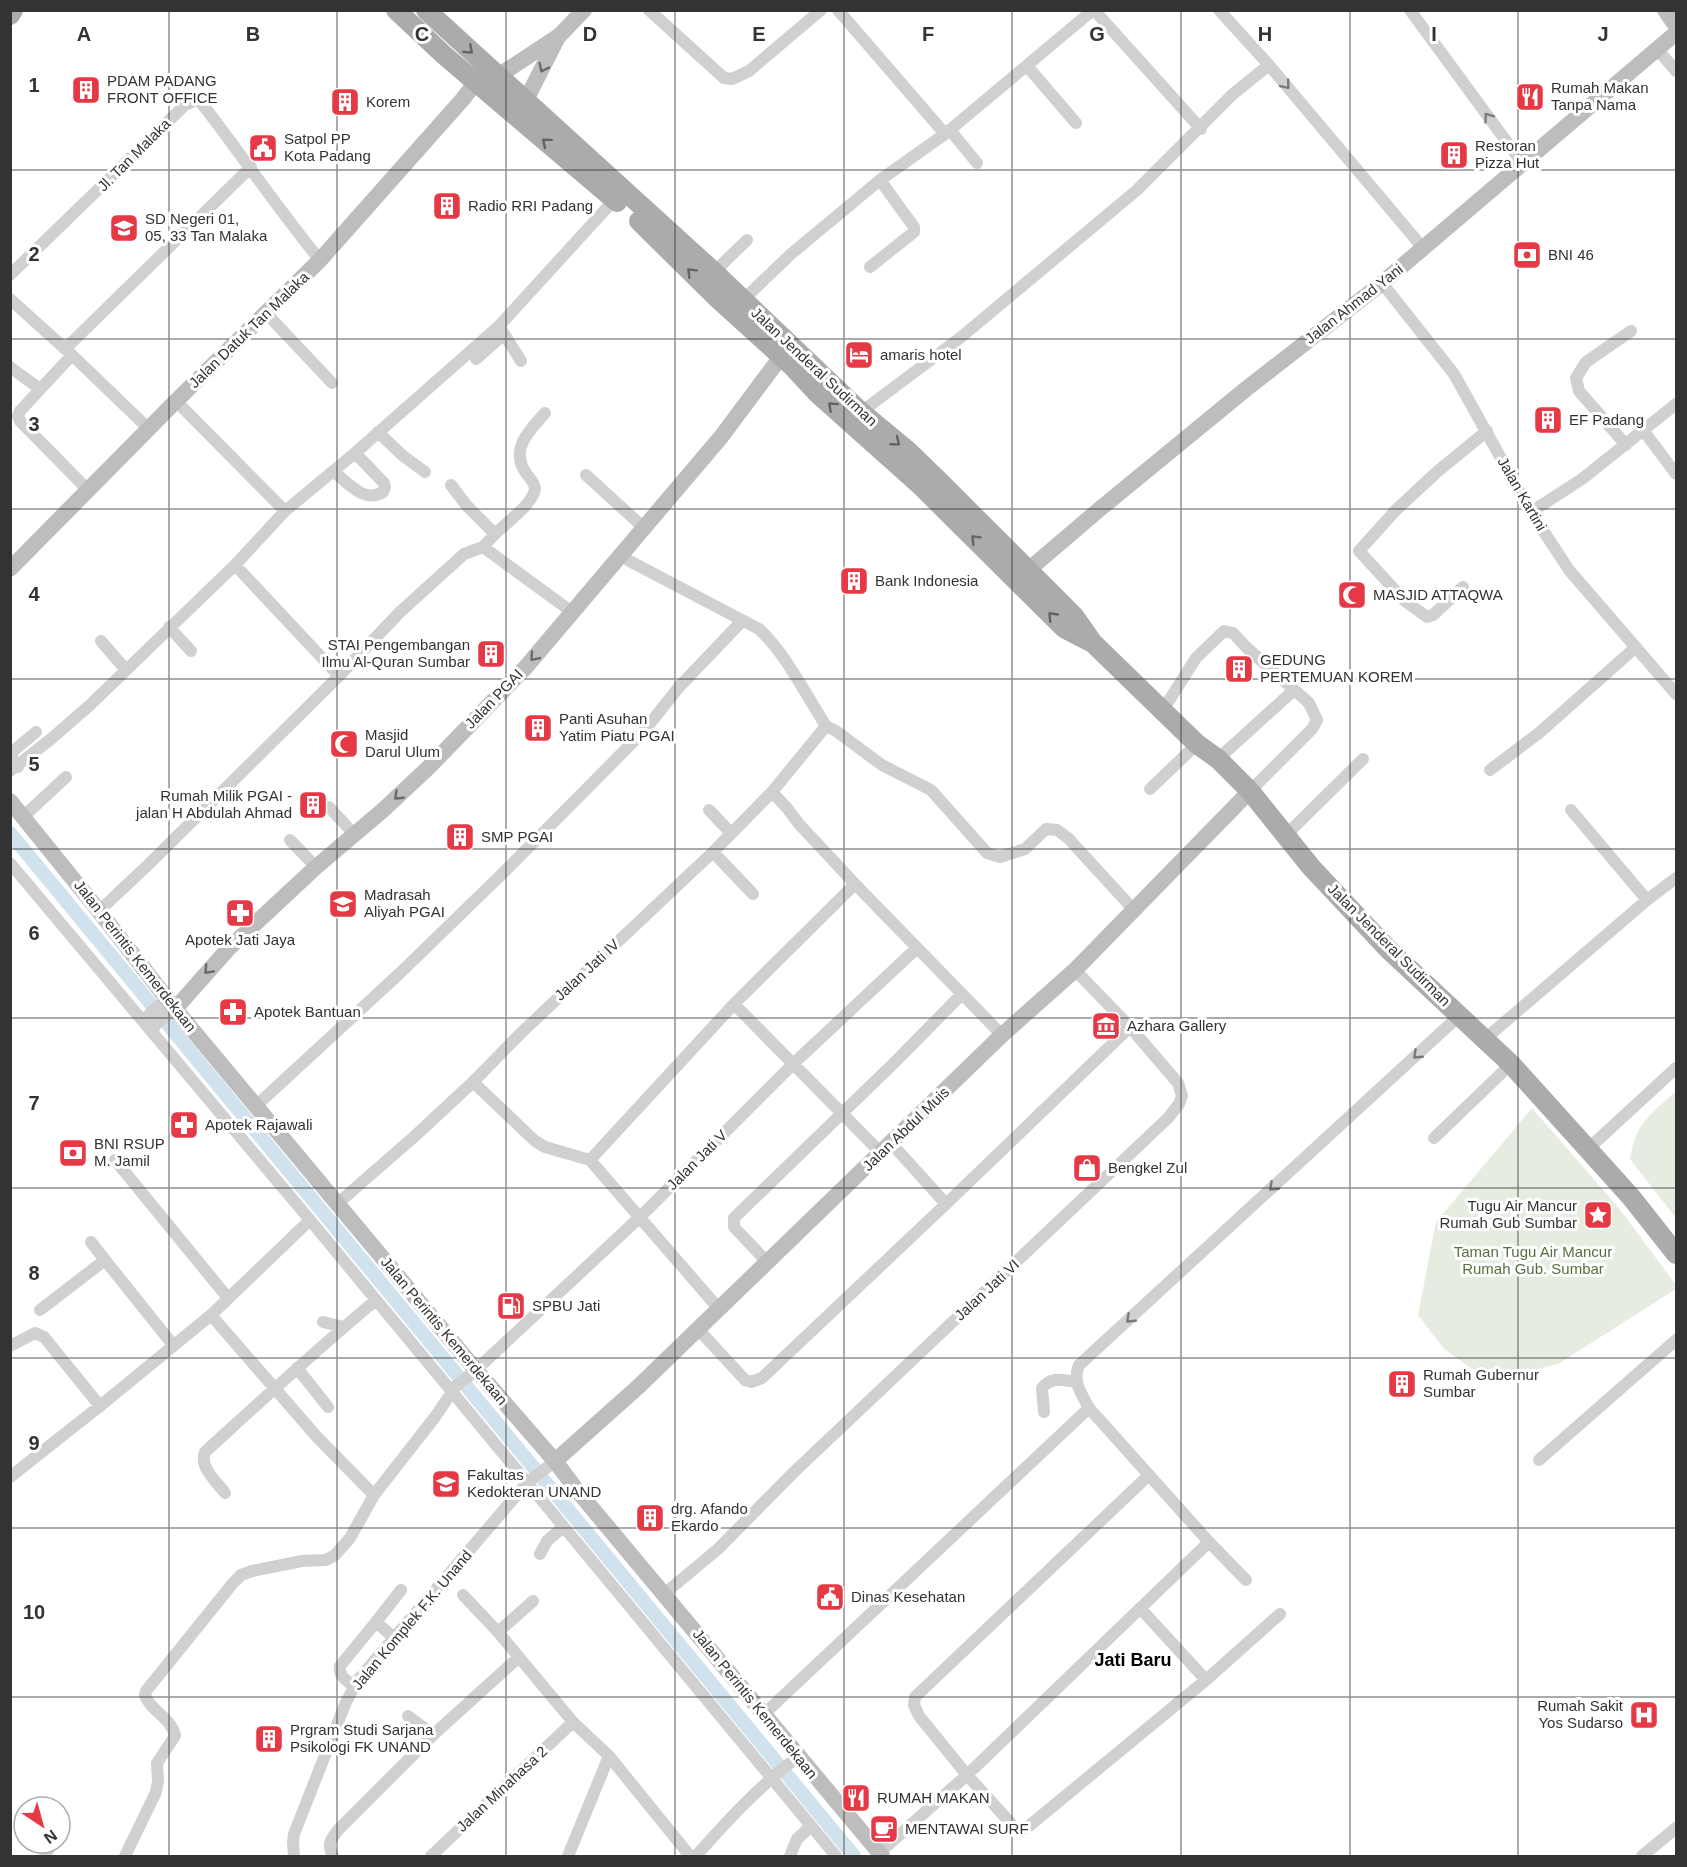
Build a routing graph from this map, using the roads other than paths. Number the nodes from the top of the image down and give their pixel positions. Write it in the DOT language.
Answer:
graph roads {
  1 [pos="13,10"];
  2 [pos="396,10"];
  3 [pos="426,10"];
  4 [pos="584,10"];
  5 [pos="650,10"];
  6 [pos="821,10"];
  7 [pos="838,10"];
  8 [pos="1093,10"];
  9 [pos="1219,10"];
  10 [pos="1410,10"];
  11 [pos="1665,10"];
  12 [pos="10,15"];
  13 [pos="1677,26"];
  14 [pos="1677,33"];
  15 [pos="559,36"];
  16 [pos="1658,49"];
  17 [pos="1269,65"];
  18 [pos="1027,66"];
  19 [pos="1677,71"];
  20 [pos="498,76"];
  21 [pos="476,82"];
  22 [pos="526,100"];
  23 [pos="1076,123"];
  24 [pos="1201,129"];
  25 [pos="948,132"];
  26 [pos="977,163"];
  27 [pos="1523,164"];
  28 [pos="251,167"];
  29 [pos="880,180"];
  30 [pos="615,199"];
  31 [pos="747,240"];
  32 [pos="1423,248"];
  33 [pos="320,260"];
  34 [pos="870,267"];
  35 [pos="714,272"];
  36 [pos="10,275"];
  37 [pos="1382,283"];
  38 [pos="10,299"];
  39 [pos="743,300"];
  40 [pos="266,314"];
  41 [pos="502,330"];
  42 [pos="1631,331"];
  43 [pos="69,352"];
  44 [pos="780,357"];
  45 [pos="476,360"];
  46 [pos="521,361"];
  47 [pos="10,367"];
  48 [pos="332,383"];
  49 [pos="40,389"];
  50 [pos="176,401"];
  51 [pos="1677,404"];
  52 [pos="861,412"];
  53 [pos="545,413"];
  54 [pos="149,429"];
  55 [pos="1643,430"];
  56 [pos="1487,431"];
  57 [pos="378,432"];
  58 [pos="1626,445"];
  59 [pos="355,453"];
  60 [pos="333,471"];
  61 [pos="426,472"];
  62 [pos="1677,474"];
  63 [pos="586,475"];
  64 [pos="451,485"];
  65 [pos="89,491"];
  66 [pos="285,511"];
  67 [pos="1532,513"];
  68 [pos="644,528"];
  69 [pos="495,534"];
  70 [pos="483,547"];
  71 [pos="620,556"];
  72 [pos="235,565"];
  73 [pos="10,569"];
  74 [pos="1022,575"];
  75 [pos="1463,587"];
  76 [pos="572,612"];
  77 [pos="742,621"];
  78 [pos="169,627"];
  79 [pos="101,641"];
  80 [pos="1636,647"];
  81 [pos="191,651"];
  82 [pos="126,670"];
  83 [pos="339,676"];
  84 [pos="1294,690"];
  85 [pos="1677,694"];
  86 [pos="1163,710"];
  87 [pos="826,726"];
  88 [pos="36,732"];
  89 [pos="1197,744"];
  90 [pos="1218,759"];
  91 [pos="1363,759"];
  92 [pos="14,769"];
  93 [pos="1490,770"];
  94 [pos="66,777"];
  95 [pos="1150,789"];
  96 [pos="1250,790"];
  97 [pos="772,792"];
  98 [pos="10,801"];
  99 [pos="329,807"];
  100 [pos="709,810"];
  101 [pos="1571,810"];
  102 [pos="23,817"];
  103 [pos="731,833"];
  104 [pos="354,834"];
  105 [pos="1286,835"];
  106 [pos="290,840"];
  107 [pos="713,852"];
  108 [pos="10,863"];
  109 [pos="316,867"];
  110 [pos="1677,878"];
  111 [pos="855,884"];
  112 [pos="753,894"];
  113 [pos="1647,900"];
  114 [pos="1133,909"];
  115 [pos="99,910"];
  116 [pos="917,948"];
  117 [pos="1075,970"];
  118 [pos="962,994"];
  119 [pos="734,1004"];
  120 [pos="168,1006"];
  121 [pos="1460,1015"];
  122 [pos="151,1022"];
  123 [pos="1130,1027"];
  124 [pos="1002,1035"];
  125 [pos="1485,1040"];
  126 [pos="793,1064"];
  127 [pos="1511,1064"];
  128 [pos="1677,1068"];
  129 [pos="473,1082"];
  130 [pos="257,1105"];
  131 [pos="841,1114"];
  132 [pos="1434,1138"];
  133 [pos="886,1148"];
  134 [pos="1588,1149"];
  135 [pos="115,1160"];
  136 [pos="590,1160"];
  137 [pos="338,1204"];
  138 [pos="946,1204"];
  139 [pos="639,1218"];
  140 [pos="310,1220"];
  141 [pos="91,1242"];
  142 [pos="1677,1254"];
  143 [pos="105,1260"];
  144 [pos="767,1262"];
  145 [pos="228,1298"];
  146 [pos="376,1300"];
  147 [pos="719,1309"];
  148 [pos="40,1310"];
  149 [pos="211,1315"];
  150 [pos="323,1322"];
  151 [pos="343,1327"];
  152 [pos="698,1329"];
  153 [pos="1677,1340"];
  154 [pos="173,1345"];
  155 [pos="10,1346"];
  156 [pos="297,1368"];
  157 [pos="473,1373"];
  158 [pos="1076,1382"];
  159 [pos="276,1389"];
  160 [pos="454,1389"];
  161 [pos="100,1406"];
  162 [pos="328,1407"];
  163 [pos="1089,1408"];
  164 [pos="1044,1412"];
  165 [pos="1539,1461"];
  166 [pos="551,1464"];
  167 [pos="1149,1475"];
  168 [pos="10,1477"];
  169 [pos="529,1482"];
  170 [pos="225,1492"];
  171 [pos="374,1495"];
  172 [pos="563,1527"];
  173 [pos="1209,1542"];
  174 [pos="540,1554"];
  175 [pos="1246,1580"];
  176 [pos="401,1590"];
  177 [pos="664,1594"];
  178 [pos="463,1595"];
  179 [pos="533,1602"];
  180 [pos="1140,1608"];
  181 [pos="1280,1614"];
  182 [pos="376,1622"];
  183 [pos="498,1632"];
  184 [pos="394,1638"];
  185 [pos="519,1657"];
  186 [pos="1206,1680"];
  187 [pos="355,1687"];
  188 [pos="764,1714"];
  189 [pos="408,1716"];
  190 [pos="573,1722"];
  191 [pos="433,1735"];
  192 [pos="609,1756"];
  193 [pos="795,1760"];
  194 [pos="967,1775"];
  195 [pos="773,1777"];
  196 [pos="811,1826"];
  197 [pos="1677,1828"];
  198 [pos="293,1842"];
  199 [pos="881,1855"];
  200 [pos="125,1857"];
  201 [pos="284,1857"];
  202 [pos="294,1857"];
  203 [pos="333,1857"];
  204 [pos="431,1857"];
  205 [pos="568,1857"];
  206 [pos="690,1857"];
  207 [pos="696,1857"];
  208 [pos="790,1857"];
  209 [pos="836,1857"];
  210 [pos="1642,1857"];
  1 -- 12 [label="main road"];
  2 -- 21 [label="main road"];
  3 -- 20 [label="main road, Jalan Jenderal Sudirman, one-way"];
  4 -- 15 [label="street"];
  5 -- 6 [label="street"];
  7 -- 25 [label="street"];
  8 -- 18 [label="street"];
  8 -- 24 [label="street"];
  9 -- 17 [label="street"];
  27 -- 10 [label="street, one-way"];
  11 -- 13 [label="street"];
  14 -- 16 [label="street, Jalan Ahmad Yani"];
  15 -- 20 [label="street"];
  15 -- 22 [label="street, one-way"];
  16 -- 19 [label="street"];
  16 -- 27 [label="street, Jalan Ahmad Yani"];
  17 -- 24 [label="street"];
  17 -- 32 [label="street, one-way"];
  18 -- 23 [label="street"];
  18 -- 25 [label="street"];
  20 -- 22 [label="main road, Jalan Jenderal Sudirman"];
  30 -- 21 [label="main road, one-way"];
  21 -- 33 [label="street, Jalan Datuk Tan Malaka"];
  22 -- 35 [label="main road, Jalan Jenderal Sudirman"];
  24 -- 52 [label="street"];
  25 -- 26 [label="street"];
  25 -- 29 [label="street"];
  27 -- 32 [label="street, Jalan Ahmad Yani"];
  28 -- 33 [label="street, Jl. Tan Malaka"];
  28 -- 36 [label="street, Jl. Tan Malaka"];
  28 -- 43 [label="street"];
  29 -- 34 [label="street"];
  29 -- 39 [label="street"];
  30 -- 41 [label="street"];
  44 -- 30 [label="main road, one-way"];
  31 -- 35 [label="street"];
  32 -- 37 [label="street, Jalan Ahmad Yani"];
  33 -- 40 [label="street, Jalan Datuk Tan Malaka"];
  35 -- 39 [label="main road, Jalan Jenderal Sudirman"];
  37 -- 56 [label="street, Jalan Kartini"];
  37 -- 74 [label="street, Jalan Ahmad Yani"];
  38 -- 43 [label="street"];
  39 -- 52 [label="main road, Jalan Jenderal Sudirman"];
  40 -- 48 [label="street"];
  40 -- 50 [label="street, Jalan Datuk Tan Malaka"];
  41 -- 45 [label="street"];
  41 -- 46 [label="street"];
  41 -- 57 [label="street"];
  42 -- 58 [label="street"];
  43 -- 49 [label="street"];
  43 -- 54 [label="street"];
  44 -- 68 [label="street, Jalan PGAI"];
  74 -- 44 [label="main road, one-way"];
  47 -- 49 [label="street"];
  49 -- 65 [label="street"];
  50 -- 54 [label="street, Jalan Datuk Tan Malaka"];
  50 -- 66 [label="street"];
  51 -- 55 [label="street"];
  52 -- 74 [label="main road, Jalan Jenderal Sudirman, one-way"];
  53 -- 69 [label="street"];
  54 -- 65 [label="street, Jalan Datuk Tan Malaka"];
  55 -- 58 [label="street"];
  55 -- 62 [label="street"];
  56 -- 67 [label="street, Jalan Kartini"];
  56 -- 75 [label="street"];
  57 -- 59 [label="street"];
  57 -- 61 [label="street"];
  58 -- 67 [label="street"];
  59 -- 60 [label="street"];
  59 -- 60 [label="street"];
  60 -- 66 [label="street"];
  63 -- 68 [label="street"];
  64 -- 69 [label="street"];
  65 -- 73 [label="street, Jalan Datuk Tan Malaka"];
  66 -- 72 [label="street"];
  67 -- 80 [label="street, Jalan Kartini"];
  68 -- 71 [label="street, Jalan PGAI"];
  69 -- 70 [label="street"];
  70 -- 76 [label="street"];
  70 -- 83 [label="street"];
  71 -- 76 [label="street, Jalan PGAI"];
  71 -- 77 [label="street"];
  72 -- 78 [label="street"];
  72 -- 83 [label="street"];
  74 -- 86 [label="main road, Jalan Jenderal Sudirman"];
  76 -- 104 [label="street, Jalan PGAI, one-way"];
  77 -- 87 [label="street"];
  77 -- 130 [label="street"];
  78 -- 81 [label="street"];
  78 -- 82 [label="street"];
  79 -- 82 [label="street"];
  80 -- 85 [label="street, Jalan Kartini"];
  80 -- 93 [label="street"];
  82 -- 92 [label="street"];
  83 -- 115 [label="street"];
  84 -- 86 [label="street"];
  84 -- 90 [label="street"];
  84 -- 96 [label="street"];
  86 -- 89 [label="main road, Jalan Jenderal Sudirman"];
  87 -- 97 [label="street, Jalan Jati IV"];
  87 -- 114 [label="street"];
  88 -- 92 [label="street"];
  89 -- 90 [label="main road, Jalan Jenderal Sudirman"];
  89 -- 95 [label="street"];
  90 -- 96 [label="main road, Jalan Jenderal Sudirman"];
  91 -- 105 [label="street"];
  94 -- 102 [label="street"];
  96 -- 105 [label="main road, Jalan Jenderal Sudirman"];
  96 -- 114 [label="street, Jalan Abdul Muis"];
  97 -- 103 [label="street, Jalan Jati IV"];
  97 -- 111 [label="street"];
  98 -- 102 [label="street, Jalan Perintis Kemerdekaan"];
  99 -- 104 [label="street"];
  100 -- 103 [label="street"];
  101 -- 113 [label="street"];
  102 -- 115 [label="street, Jalan Perintis Kemerdekaan"];
  103 -- 107 [label="street, Jalan Jati IV"];
  104 -- 109 [label="street, Jalan PGAI"];
  105 -- 121 [label="main road, Jalan Jenderal Sudirman"];
  106 -- 109 [label="street"];
  107 -- 112 [label="street"];
  107 -- 129 [label="street, Jalan Jati IV"];
  108 -- 122 [label="street"];
  109 -- 120 [label="street, Jalan PGAI, one-way"];
  110 -- 113 [label="street"];
  111 -- 116 [label="street"];
  111 -- 119 [label="street"];
  113 -- 125 [label="street"];
  114 -- 117 [label="street, Jalan Abdul Muis"];
  115 -- 120 [label="street, Jalan Perintis Kemerdekaan"];
  116 -- 118 [label="street"];
  116 -- 126 [label="street, Jalan Jati V"];
  117 -- 123 [label="street, Jalan Jati VI"];
  117 -- 124 [label="street, Jalan Abdul Muis"];
  118 -- 124 [label="street"];
  118 -- 131 [label="street"];
  119 -- 126 [label="street"];
  119 -- 136 [label="street"];
  120 -- 122 [label="street"];
  120 -- 130 [label="street, Jalan Perintis Kemerdekaan"];
  121 -- 125 [label="main road, Jalan Jenderal Sudirman"];
  121 -- 158 [label="street, one-way"];
  122 -- 140 [label="street"];
  123 -- 138 [label="street"];
  123 -- 177 [label="street, Jalan Jati VI"];
  124 -- 133 [label="street, Jalan Abdul Muis"];
  125 -- 127 [label="main road, Jalan Jenderal Sudirman"];
  126 -- 131 [label="street"];
  126 -- 139 [label="street, Jalan Jati V"];
  127 -- 132 [label="street"];
  127 -- 134 [label="main road, Jalan Jenderal Sudirman"];
  128 -- 134 [label="street"];
  129 -- 136 [label="street"];
  129 -- 137 [label="street, Jalan Jati IV"];
  130 -- 137 [label="street, Jalan Perintis Kemerdekaan"];
  131 -- 133 [label="street"];
  131 -- 144 [label="street"];
  133 -- 138 [label="street"];
  133 -- 144 [label="street, Jalan Abdul Muis"];
  134 -- 142 [label="main road, Jalan Jenderal Sudirman"];
  135 -- 145 [label="street"];
  136 -- 139 [label="street"];
  137 -- 157 [label="street, Jalan Perintis Kemerdekaan"];
  138 -- 152 [label="street"];
  139 -- 147 [label="street"];
  139 -- 157 [label="street, Jalan Jati V"];
  140 -- 145 [label="street"];
  140 -- 146 [label="street"];
  141 -- 143 [label="street"];
  143 -- 148 [label="street"];
  143 -- 154 [label="street"];
  144 -- 147 [label="street, Jalan Abdul Muis"];
  145 -- 149 [label="street"];
  146 -- 151 [label="street"];
  146 -- 160 [label="street"];
  147 -- 152 [label="street, Jalan Abdul Muis"];
  149 -- 154 [label="street"];
  149 -- 159 [label="street"];
  150 -- 151 [label="street"];
  151 -- 156 [label="street"];
  152 -- 166 [label="street, Jalan Abdul Muis"];
  153 -- 165 [label="street"];
  154 -- 161 [label="street"];
  155 -- 161 [label="street"];
  156 -- 159 [label="street"];
  156 -- 162 [label="street"];
  157 -- 160 [label="street, Jalan Jati V"];
  157 -- 166 [label="street, Jalan Perintis Kemerdekaan"];
  158 -- 163 [label="street"];
  158 -- 164 [label="street"];
  159 -- 170 [label="street"];
  159 -- 171 [label="street"];
  160 -- 169 [label="street"];
  160 -- 171 [label="street, Jalan Jati V"];
  161 -- 168 [label="street"];
  163 -- 167 [label="street"];
  163 -- 188 [label="street"];
  166 -- 169 [label="street, Jalan Komplek F.K. Unand"];
  166 -- 177 [label="street, Jalan Perintis Kemerdekaan"];
  167 -- 173 [label="street"];
  167 -- 194 [label="street"];
  169 -- 172 [label="street"];
  169 -- 184 [label="street, Jalan Komplek F.K. Unand"];
  171 -- 200 [label="street, Jalan Jati V"];
  172 -- 174 [label="street"];
  172 -- 195 [label="street"];
  173 -- 175 [label="street"];
  173 -- 180 [label="street"];
  176 -- 182 [label="street"];
  177 -- 188 [label="street, Jalan Perintis Kemerdekaan"];
  178 -- 183 [label="street"];
  179 -- 183 [label="street"];
  180 -- 186 [label="street"];
  180 -- 194 [label="street"];
  181 -- 186 [label="street"];
  182 -- 184 [label="street"];
  182 -- 187 [label="street"];
  183 -- 185 [label="street"];
  184 -- 187 [label="street, Jalan Komplek F.K. Unand"];
  185 -- 190 [label="street"];
  185 -- 191 [label="street"];
  186 -- 194 [label="street"];
  187 -- 198 [label="street, Jalan Komplek F.K. Unand"];
  188 -- 193 [label="street, Jalan Perintis Kemerdekaan"];
  189 -- 191 [label="street"];
  190 -- 192 [label="street"];
  190 -- 204 [label="street, Jalan Minahasa 2"];
  191 -- 203 [label="street"];
  192 -- 205 [label="street"];
  192 -- 206 [label="street"];
  193 -- 195 [label="street"];
  193 -- 199 [label="street, Jalan Perintis Kemerdekaan"];
  194 -- 199 [label="street"];
  195 -- 196 [label="street"];
  195 -- 207 [label="street"];
  196 -- 208 [label="street"];
  196 -- 209 [label="street"];
  197 -- 210 [label="street"];
  198 -- 201 [label="street, Jalan Komplek F.K. Unand"];
  198 -- 202 [label="street, Jalan Komplek F.K. Unand"];
}
